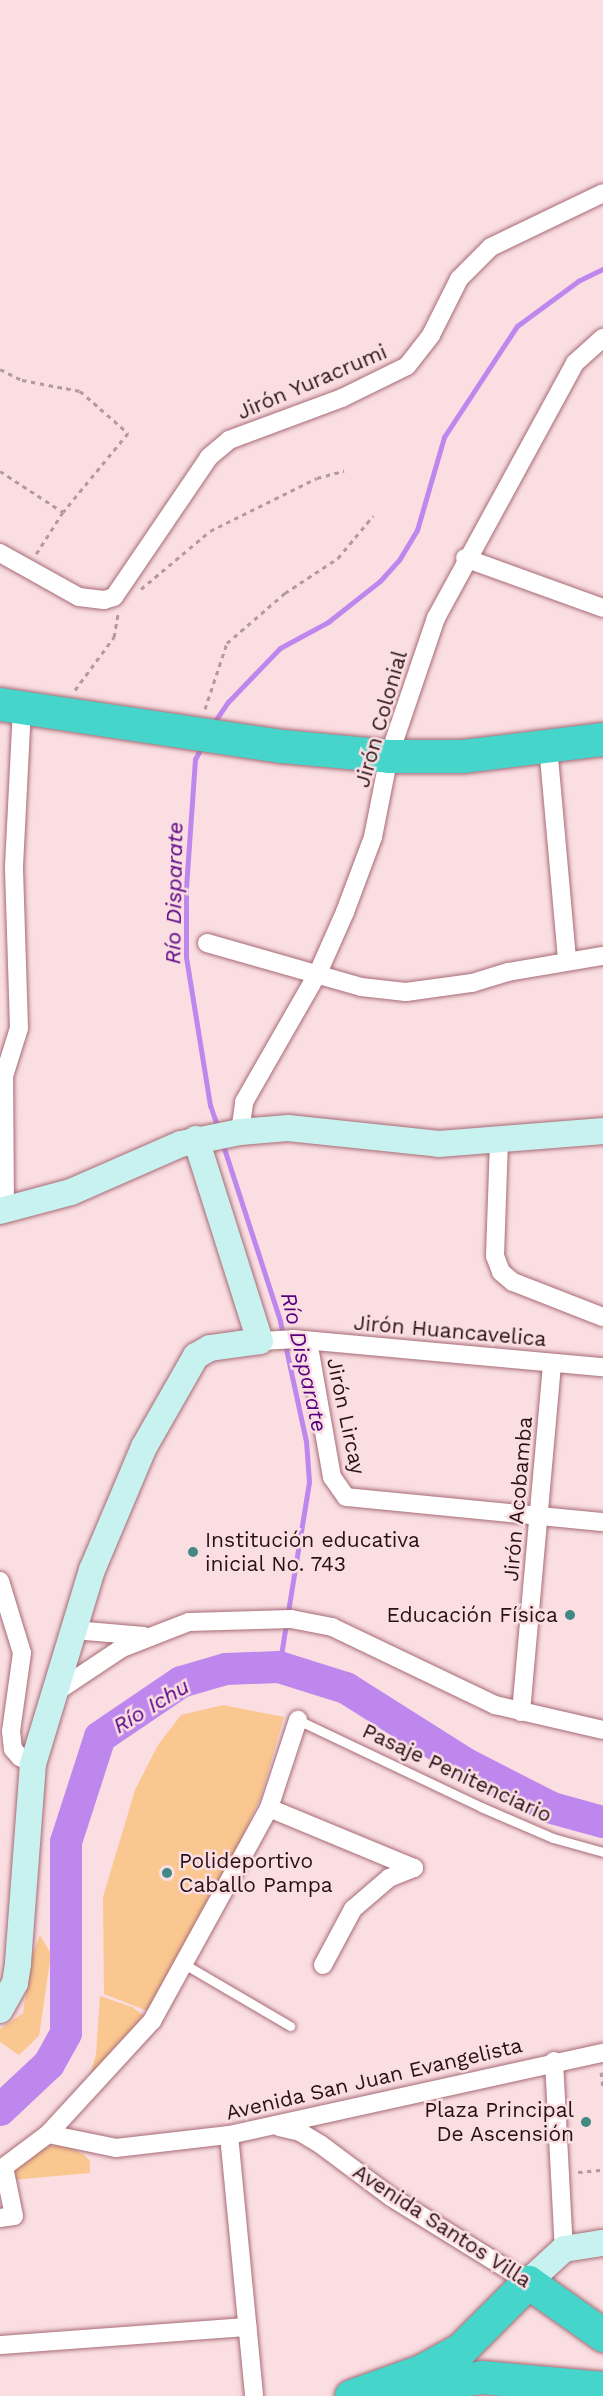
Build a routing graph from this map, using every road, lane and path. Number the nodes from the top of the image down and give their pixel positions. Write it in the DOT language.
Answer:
graph roads {
  1 [pos="603,193"];
  2 [pos="603,338"];
  3 [pos="0,369"];
  4 [pos="0,471"];
  5 [pos="344,471"];
  6 [pos="63,512"];
  7 [pos="374,516"];
  8 [pos="0,553"];
  9 [pos="465,558"];
  10 [pos="28,568"];
  11 [pos="114,597"];
  12 [pos="603,608"];
  13 [pos="11,705"];
  14 [pos="64,713"];
  15 [pos="191,721"];
  16 [pos="603,739"];
  17 [pos="548,746"];
  18 [pos="389,756"];
  19 [pos="207,943"];
  20 [pos="603,956"];
  21 [pos="567,961"];
  22 [pos="318,974"];
  23 [pos="603,1131"];
  24 [pos="236,1132"];
  25 [pos="202,1138"];
  26 [pos="499,1141"];
  27 [pos="2,1211"];
  28 [pos="603,1317"];
  29 [pos="285,1340"];
  30 [pos="552,1363"];
  31 [pos="603,1367"];
  32 [pos="539,1517"];
  33 [pos="603,1522"];
  34 [pos="0,1581"];
  35 [pos="74,1630"];
  36 [pos="144,1636"];
  37 [pos="56,1692"];
  38 [pos="521,1712"];
  39 [pos="298,1720"];
  40 [pos="603,1730"];
  41 [pos="33,1764"];
  42 [pos="269,1808"];
  43 [pos="603,1852"];
  44 [pos="184,1964"];
  45 [pos="323,1965"];
  46 [pos="9,1966"];
  47 [pos="0,2010"];
  48 [pos="291,2026"];
  49 [pos="601,2057"];
  50 [pos="554,2061"];
  51 [pos="603,2088"];
  52 [pos="278,2127"];
  53 [pos="48,2134"];
  54 [pos="229,2135"];
  55 [pos="2,2169"];
  56 [pos="603,2170"];
  57 [pos="571,2173"];
  58 [pos="0,2218"];
  59 [pos="603,2243"];
  60 [pos="564,2249"];
  61 [pos="528,2282"];
  62 [pos="247,2327"];
  63 [pos="603,2335"];
  64 [pos="0,2345"];
  65 [pos="537,2388"];
  66 [pos="603,2388"];
  67 [pos="254,2396"];
  68 [pos="351,2396"];
  69 [pos="355,2396"];
  1 -- 11 [label="street, Jirón Yuracrumi"];
  2 -- 9 [label="street, Jirón Colonial"];
  3 -- 6 [label="path"];
  4 -- 6 [label="path"];
  5 -- 11 [label="path"];
  6 -- 10 [label="path"];
  7 -- 15 [label="path"];
  8 -- 10 [label="street"];
  9 -- 12 [label="street"];
  9 -- 18 [label="street, Jirón Colonial"];
  10 -- 11 [label="street"];
  11 -- 14 [label="path"];
  13 -- 14 [label="highway"];
  13 -- 27 [label="street"];
  14 -- 15 [label="highway"];
  15 -- 18 [label="highway"];
  16 -- 17 [label="highway"];
  17 -- 18 [label="highway"];
  17 -- 21 [label="street"];
  18 -- 22 [label="street, Jirón Colonial"];
  19 -- 22 [label="street"];
  20 -- 21 [label="street"];
  21 -- 22 [label="street"];
  22 -- 24 [label="street, Jirón Colonial"];
  23 -- 26 [label="main road"];
  24 -- 25 [label="main road"];
  24 -- 26 [label="main road"];
  25 -- 27 [label="main road"];
  25 -- 29 [label="main road"];
  26 -- 28 [label="street"];
  29 -- 30 [label="street, Jirón Huancavelica"];
  29 -- 32 [label="street, Jirón Lircay"];
  29 -- 35 [label="main road"];
  30 -- 31 [label="street, Jirón Huancavelica"];
  30 -- 32 [label="street, Jirón Acobamba"];
  32 -- 33 [label="street"];
  32 -- 38 [label="street, Jirón Acobamba"];
  34 -- 41 [label="street"];
  35 -- 36 [label="street"];
  35 -- 37 [label="main road"];
  36 -- 37 [label="street"];
  36 -- 38 [label="street"];
  37 -- 41 [label="main road"];
  38 -- 40 [label="street"];
  39 -- 42 [label="street"];
  39 -- 43 [label="lane, Pasaje Penitenciario"];
  41 -- 46 [label="main road"];
  42 -- 44 [label="street"];
  42 -- 45 [label="street"];
  44 -- 48 [label="lane"];
  44 -- 53 [label="street"];
  46 -- 47 [label="main road"];
  49 -- 50 [label="street, Avenida San Juan Evangelista"];
  49 -- 51 [label="path"];
  50 -- 52 [label="street, Avenida San Juan Evangelista"];
  50 -- 60 [label="street"];
  52 -- 54 [label="street, Avenida San Juan Evangelista"];
  52 -- 61 [label="street, Avenida Santos Villa"];
  53 -- 54 [label="street, Avenida San Juan Evangelista"];
  53 -- 55 [label="street"];
  54 -- 62 [label="street"];
  55 -- 58 [label="street"];
  56 -- 57 [label="path"];
  59 -- 60 [label="main road"];
  60 -- 61 [label="main road"];
  61 -- 63 [label="highway, Avenida Santos Villa"];
  61 -- 68 [label="highway"];
  62 -- 64 [label="street"];
  62 -- 67 [label="street"];
  65 -- 66 [label="highway"];
  65 -- 69 [label="highway"];
}
